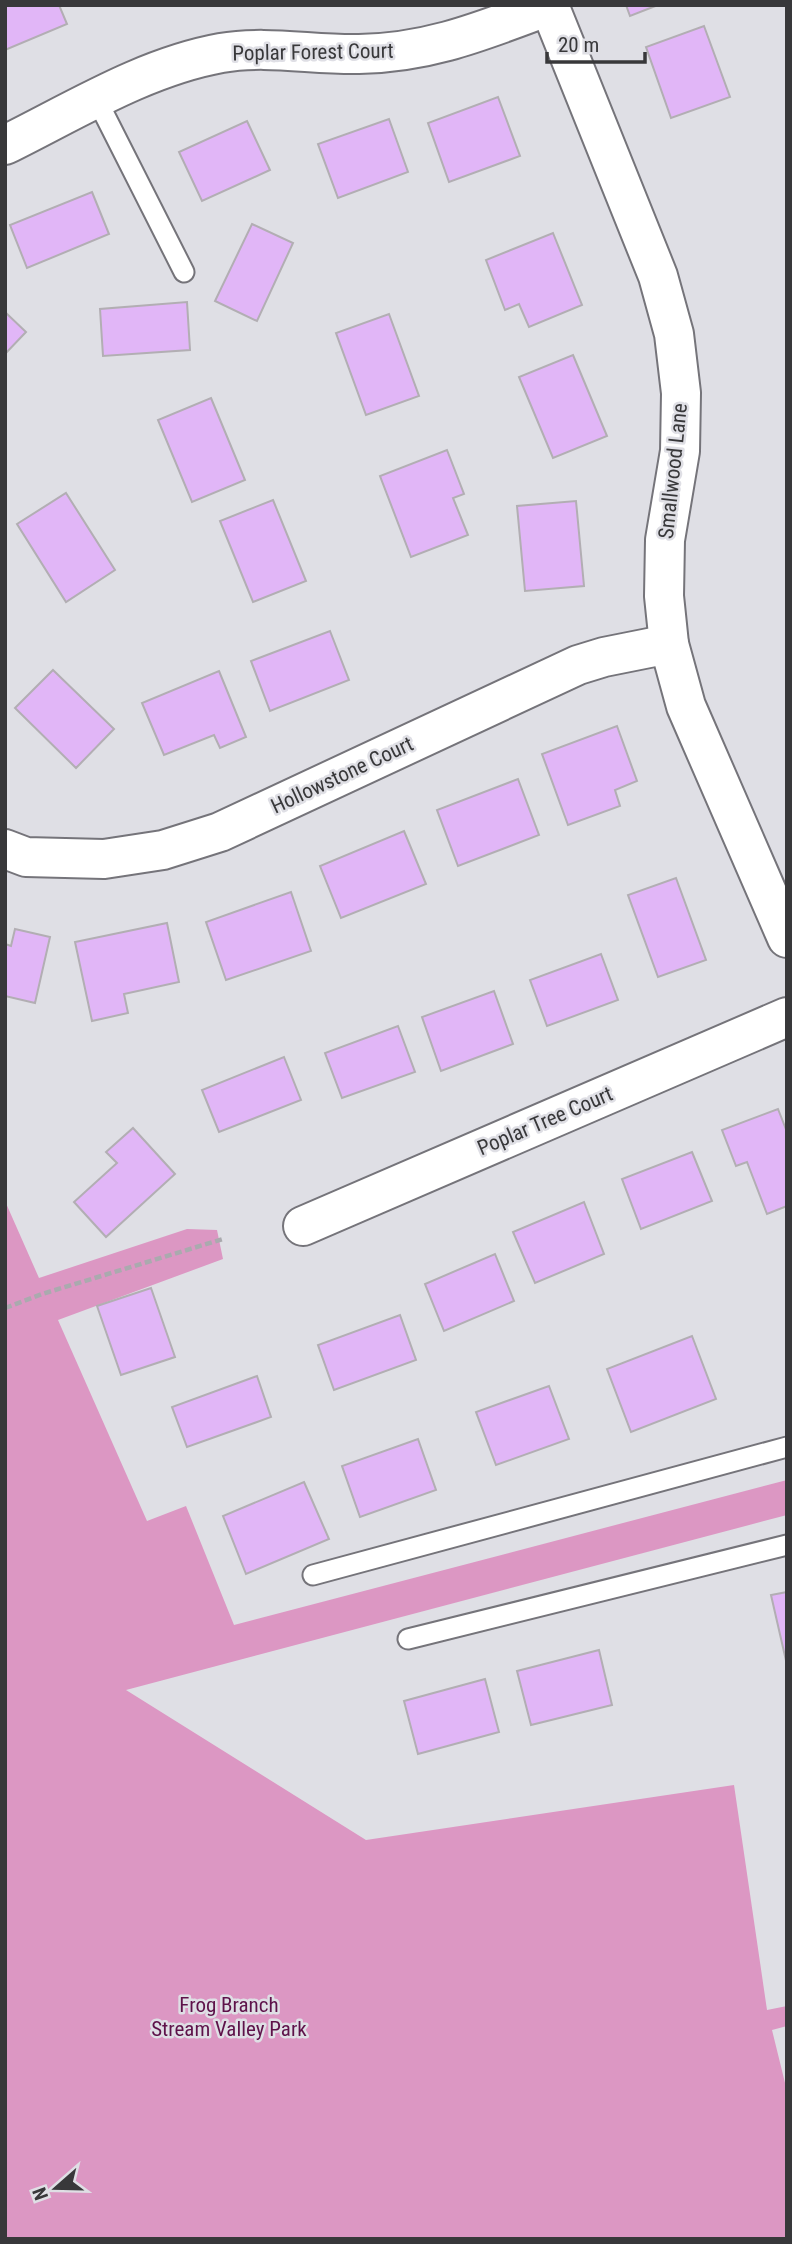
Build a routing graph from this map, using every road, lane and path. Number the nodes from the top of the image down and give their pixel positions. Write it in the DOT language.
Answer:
graph roads {
  1 [pos="549,6"];
  2 [pos="97,100"];
  3 [pos="5,145"];
  4 [pos="184,272"];
  5 [pos="669,644"];
  6 [pos="5,849"];
  7 [pos="787,938"];
  8 [pos="787,1017"];
  9 [pos="303,1226"];
  10 [pos="223,1239"];
  11 [pos="5,1308"];
  12 [pos="787,1447"];
  13 [pos="787,1545"];
  14 [pos="313,1575"];
  15 [pos="408,1639"];
  1 -- 2 [label="street, Poplar Forest Court"];
  1 -- 5 [label="street, Smallwood Lane"];
  2 -- 3 [label="street, Poplar Forest Court"];
  2 -- 4 [label="lane"];
  5 -- 6 [label="street, Hollowstone Court"];
  5 -- 7 [label="street, Smallwood Lane"];
  8 -- 9 [label="street, Poplar Tree Court"];
  10 -- 11 [label="path"];
  12 -- 14 [label="lane"];
  13 -- 15 [label="lane"];
}
